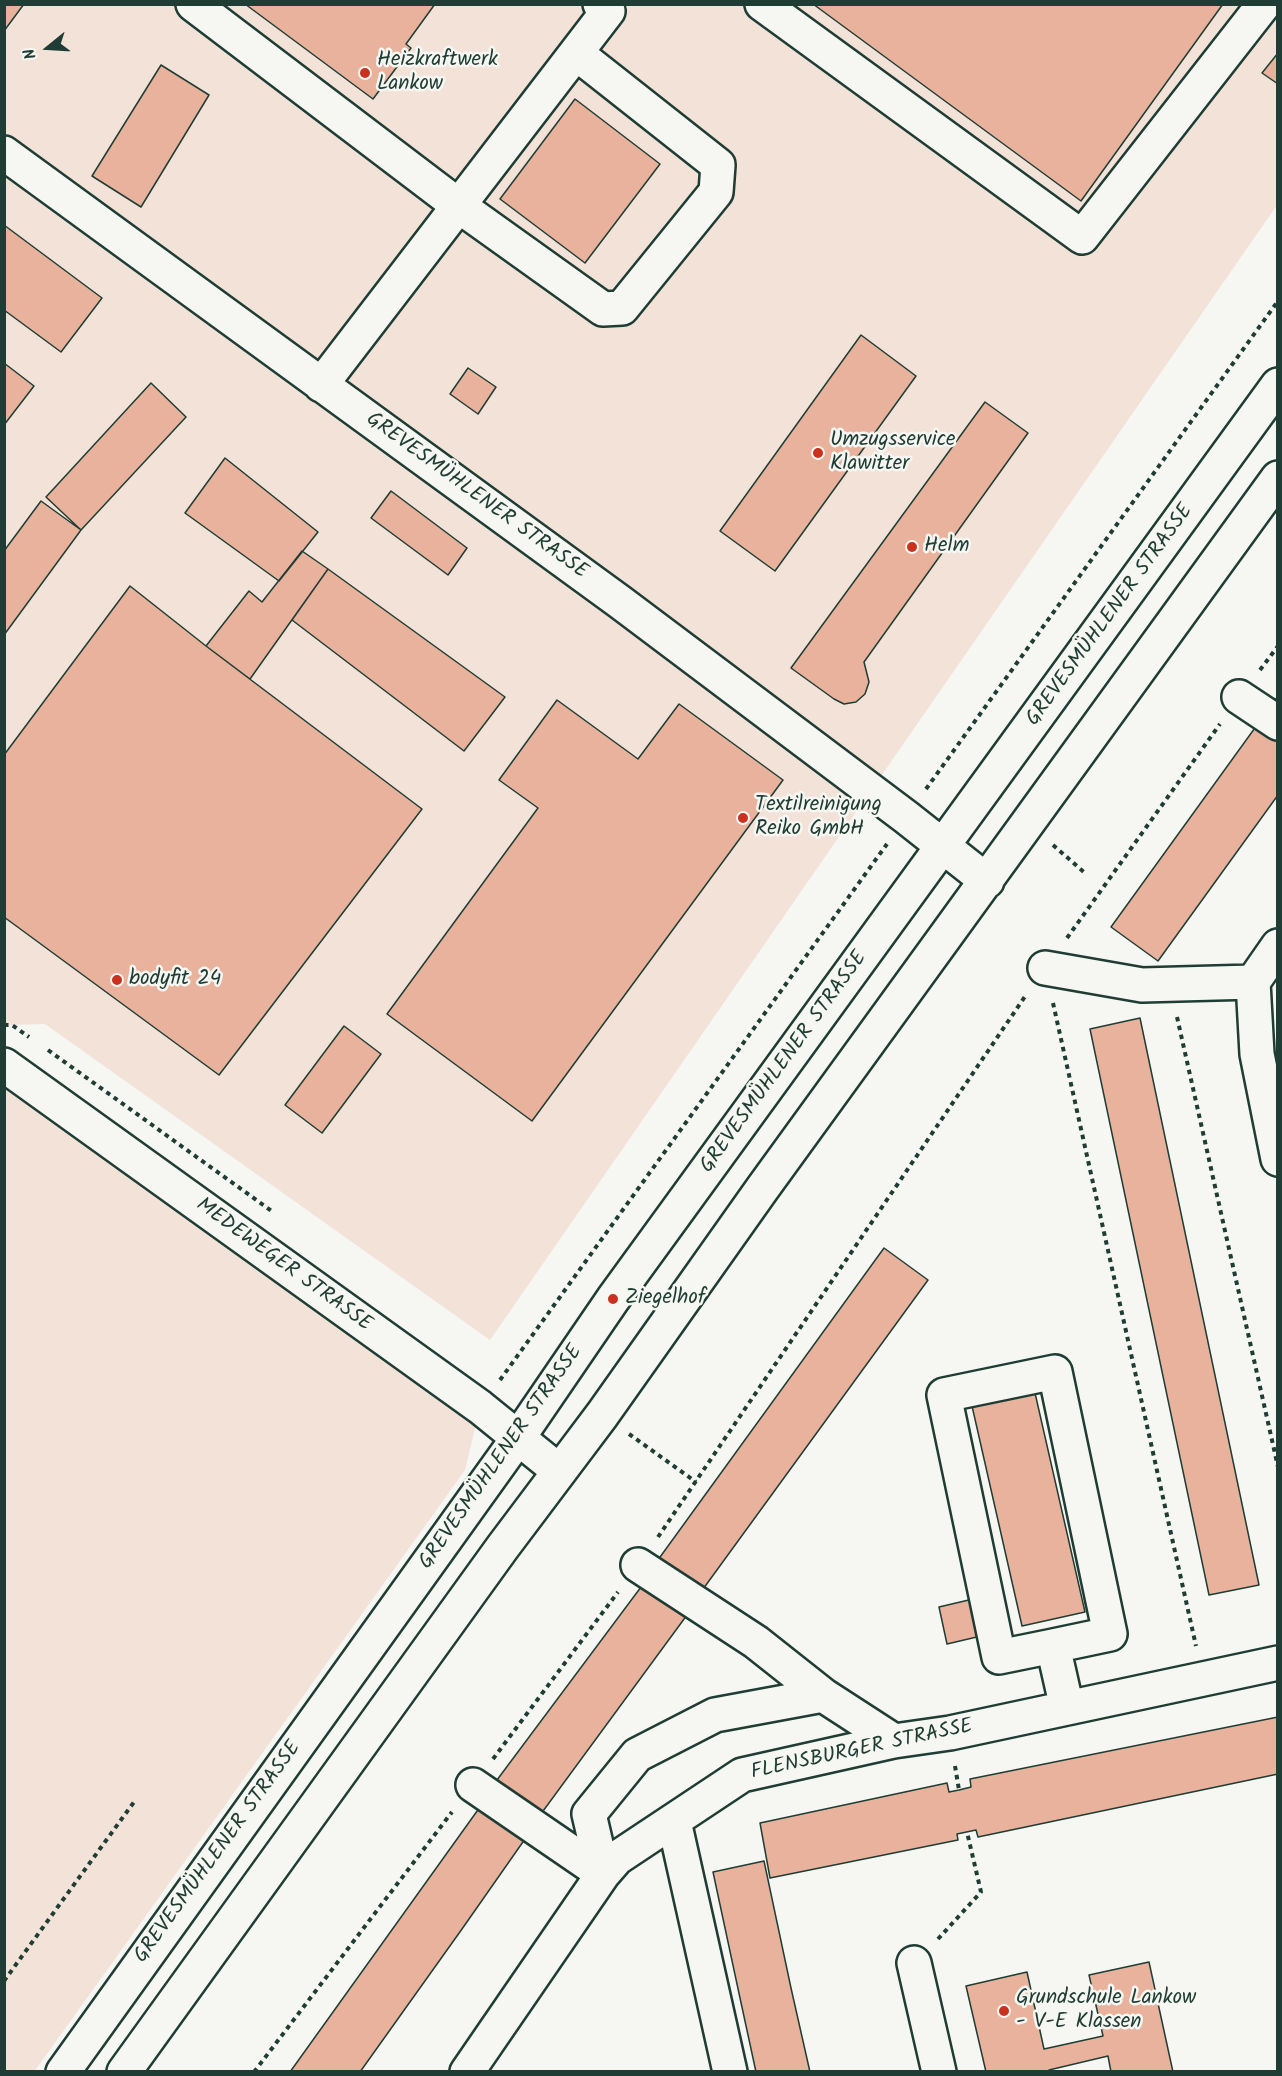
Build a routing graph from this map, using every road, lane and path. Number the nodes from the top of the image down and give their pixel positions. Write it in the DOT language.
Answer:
graph roads {
  1 [pos="193,4"];
  2 [pos="600,4"];
  3 [pos="762,4"];
  4 [pos="1263,4"];
  5 [pos="576,53"];
  6 [pos="4,153"];
  7 [pos="459,206"];
  8 [pos="321,384"];
  9 [pos="1278,385"];
  10 [pos="1278,478"];
  11 [pos="1278,646"];
  12 [pos="1239,697"];
  13 [pos="1278,723"];
  14 [pos="944,846"];
  15 [pos="987,881"];
  16 [pos="1278,946"];
  17 [pos="1045,968"];
  18 [pos="1253,982"];
  19 [pos="1169,984"];
  20 [pos="4,1065"];
  21 [pos="1278,1159"];
  22 [pos="602,1415"];
  23 [pos="518,1438"];
  24 [pos="1278,1467"];
  25 [pos="559,1471"];
  26 [pos="696,1482"];
  27 [pos="638,1565"];
  28 [pos="1053,1646"];
  29 [pos="1278,1663"];
  30 [pos="1203,1679"];
  31 [pos="824,1695"];
  32 [pos="1067,1708"];
  33 [pos="894,1741"];
  34 [pos="473,1785"];
  35 [pos="134,1802"];
  36 [pos="674,1821"];
  37 [pos="967,1832"];
  38 [pos="603,1874"];
  39 [pos="914,1963"];
  40 [pos="4,1981"];
  41 [pos="63,2072"];
  42 [pos="124,2072"];
  43 [pos="254,2072"];
  44 [pos="467,2072"];
  45 [pos="730,2072"];
  46 [pos="939,2072"];
  1 -- 7 [label="street"];
  2 -- 5 [label="street"];
  3 -- 4 [label="street"];
  5 -- 7 [label="street"];
  5 -- 7 [label="street"];
  6 -- 8 [label="street, GREVESMÜHLENER STRASSE"];
  7 -- 8 [label="street"];
  8 -- 14 [label="street, GREVESMÜHLENER STRASSE"];
  9 -- 14 [label="street, GREVESMÜHLENER STRASSE"];
  10 -- 15 [label="street"];
  11 -- 12 [label="path"];
  12 -- 13 [label="street"];
  12 -- 17 [label="path"];
  14 -- 15 [label="street, GREVESMÜHLENER STRASSE"];
  14 -- 23 [label="street, GREVESMÜHLENER STRASSE"];
  15 -- 22 [label="street"];
  16 -- 18 [label="street"];
  17 -- 19 [label="street"];
  17 -- 26 [label="path"];
  17 -- 30 [label="path"];
  18 -- 19 [label="street"];
  18 -- 21 [label="street"];
  19 -- 24 [label="path"];
  20 -- 23 [label="street, MEDEWEGER STRASSE"];
  22 -- 25 [label="street"];
  22 -- 26 [label="path"];
  23 -- 25 [label="street, MEDEWEGER STRASSE"];
  23 -- 41 [label="street, GREVESMÜHLENER STRASSE"];
  25 -- 42 [label="street"];
  26 -- 27 [label="path"];
  27 -- 31 [label="street"];
  27 -- 34 [label="path"];
  28 -- 28 [label="street"];
  28 -- 32 [label="street"];
  29 -- 30 [label="street, FLENSBURGER STRASSE"];
  30 -- 32 [label="street, FLENSBURGER STRASSE"];
  31 -- 33 [label="street"];
  31 -- 38 [label="street"];
  32 -- 33 [label="street, FLENSBURGER STRASSE"];
  33 -- 36 [label="street, FLENSBURGER STRASSE"];
  34 -- 38 [label="street"];
  34 -- 43 [label="path"];
  35 -- 40 [label="path"];
  36 -- 38 [label="street, FLENSBURGER STRASSE"];
  36 -- 45 [label="street"];
  37 -- 39 [label="path"];
  38 -- 44 [label="street, FLENSBURGER STRASSE"];
  39 -- 46 [label="street"];
}
